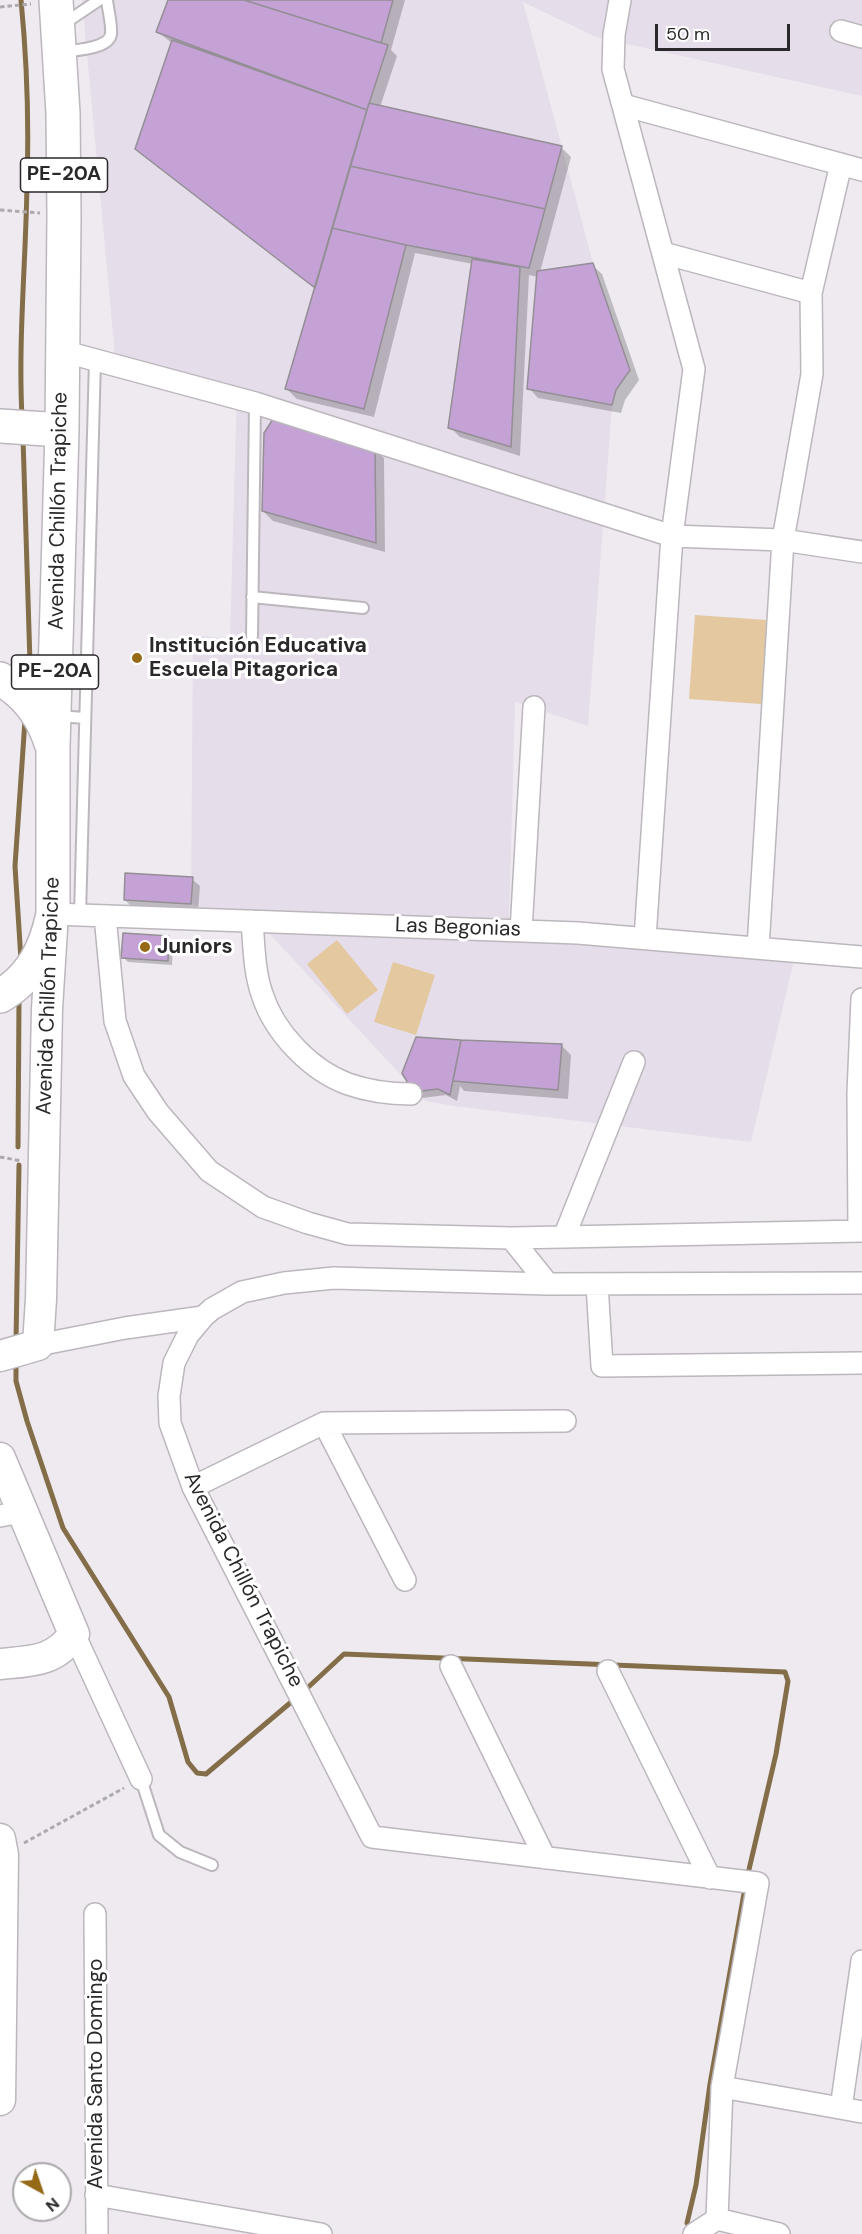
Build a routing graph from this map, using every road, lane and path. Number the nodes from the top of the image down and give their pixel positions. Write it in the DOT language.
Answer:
graph roads {
  1 [pos="99,0"];
  2 [pos="107,0"];
  3 [pos="620,0"];
  4 [pos="0,7"];
  5 [pos="58,20"];
  6 [pos="841,31"];
  7 [pos="862,37"];
  8 [pos="623,105"];
  9 [pos="842,164"];
  10 [pos="862,170"];
  11 [pos="0,210"];
  12 [pos="64,216"];
  13 [pos="663,253"];
  14 [pos="811,293"];
  15 [pos="62,351"];
  16 [pos="95,360"];
  17 [pos="255,403"];
  18 [pos="0,426"];
  19 [pos="62,430"];
  20 [pos="672,536"];
  21 [pos="783,540"];
  22 [pos="862,552"];
  23 [pos="252,597"];
  24 [pos="363,608"];
  25 [pos="252,636"];
  26 [pos="0,679"];
  27 [pos="534,707"];
  28 [pos="64,727"];
  29 [pos="68,794"];
  30 [pos="66,914"];
  31 [pos="105,916"];
  32 [pos="252,921"];
  33 [pos="521,930"];
  34 [pos="645,938"];
  35 [pos="758,948"];
  36 [pos="862,957"];
  37 [pos="0,996"];
  38 [pos="862,999"];
  39 [pos="634,1062"];
  40 [pos="860,1093"];
  41 [pos="411,1094"];
  42 [pos="861,1231"];
  43 [pos="564,1237"];
  44 [pos="511,1238"];
  45 [pos="862,1283"];
  46 [pos="548,1284"];
  47 [pos="597,1284"];
  48 [pos="203,1317"];
  49 [pos="38,1345"];
  50 [pos="0,1356"];
  51 [pos="862,1363"];
  52 [pos="565,1421"];
  53 [pos="324,1423"];
  54 [pos="0,1458"];
  55 [pos="193,1487"];
  56 [pos="11,1514"];
  57 [pos="405,1580"];
  58 [pos="74,1634"];
  59 [pos="0,1664"];
  60 [pos="451,1666"];
  61 [pos="608,1671"];
  62 [pos="141,1779"];
  63 [pos="1,1847"];
  64 [pos="545,1858"];
  65 [pos="212,1865"];
  66 [pos="710,1878"];
  67 [pos="95,1914"];
  68 [pos="862,1961"];
  69 [pos="722,2087"];
  70 [pos="0,2100"];
  71 [pos="841,2109"];
  72 [pos="862,2112"];
  73 [pos="96,2195"];
  74 [pos="717,2219"];
  75 [pos="96,2234"];
  76 [pos="321,2234"];
  77 [pos="694,2234"];
  78 [pos="779,2234"];
  1 -- 5 [label="lane"];
  2 -- 5 [label="lane"];
  3 -- 8 [label="street"];
  4 -- 5 [label="path"];
  5 -- 12 [label="main road, Avenida Chillón Trapiche / PE-20A"];
  6 -- 7 [label="street"];
  8 -- 9 [label="street"];
  8 -- 13 [label="street"];
  9 -- 10 [label="street"];
  9 -- 14 [label="street"];
  11 -- 12 [label="path"];
  12 -- 15 [label="main road, Avenida Chillón Trapiche / PE-20A"];
  13 -- 14 [label="street"];
  13 -- 20 [label="street"];
  14 -- 21 [label="street"];
  15 -- 16 [label="street"];
  15 -- 19 [label="main road, Avenida Chillón Trapiche / PE-20A"];
  16 -- 17 [label="street"];
  16 -- 28 [label="lane"];
  17 -- 20 [label="street"];
  17 -- 23 [label="lane"];
  18 -- 19 [label="main road"];
  19 -- 28 [label="main road, Avenida Chillón Trapiche / PE-20A"];
  20 -- 21 [label="street"];
  20 -- 34 [label="street"];
  21 -- 22 [label="street"];
  21 -- 35 [label="street"];
  23 -- 24 [label="lane"];
  23 -- 25 [label="lane"];
  26 -- 28 [label="main road"];
  27 -- 33 [label="street"];
  28 -- 29 [label="main road, Avenida Chillón Trapiche / PE-20A"];
  28 -- 29 [label="lane"];
  29 -- 30 [label="main road, Avenida Chillón Trapiche / PE-20A"];
  30 -- 31 [label="street, Las Begonias"];
  30 -- 37 [label="main road, PE-20A"];
  30 -- 49 [label="street, Avenida Chillón Trapiche"];
  31 -- 32 [label="street, Las Begonias"];
  31 -- 44 [label="street"];
  32 -- 33 [label="street, Las Begonias"];
  32 -- 41 [label="street"];
  33 -- 34 [label="street, Las Begonias"];
  34 -- 35 [label="street, Las Begonias"];
  35 -- 36 [label="street, Las Begonias"];
  38 -- 40 [label="street"];
  39 -- 43 [label="street"];
  40 -- 42 [label="street"];
  42 -- 43 [label="street"];
  43 -- 44 [label="street"];
  44 -- 46 [label="street"];
  45 -- 47 [label="street"];
  46 -- 47 [label="street"];
  46 -- 48 [label="street"];
  47 -- 51 [label="street"];
  48 -- 49 [label="street"];
  48 -- 55 [label="street, Avenida Chillón Trapiche"];
  49 -- 50 [label="street"];
  52 -- 53 [label="street"];
  53 -- 55 [label="street"];
  53 -- 57 [label="street"];
  54 -- 56 [label="street"];
  55 -- 64 [label="street, Avenida Chillón Trapiche"];
  56 -- 58 [label="street"];
  58 -- 59 [label="street"];
  58 -- 62 [label="street"];
  60 -- 64 [label="street"];
  61 -- 66 [label="street"];
  62 -- 63 [label="path"];
  62 -- 65 [label="lane"];
  63 -- 70 [label="street"];
  64 -- 66 [label="street"];
  66 -- 69 [label="street"];
  67 -- 73 [label="street, Avenida Santo Domingo"];
  68 -- 71 [label="street"];
  69 -- 71 [label="street"];
  69 -- 74 [label="street"];
  71 -- 72 [label="street"];
  73 -- 75 [label="street, Avenida Santo Domingo"];
  73 -- 76 [label="street"];
  74 -- 77 [label="street"];
  74 -- 78 [label="street"];
}
